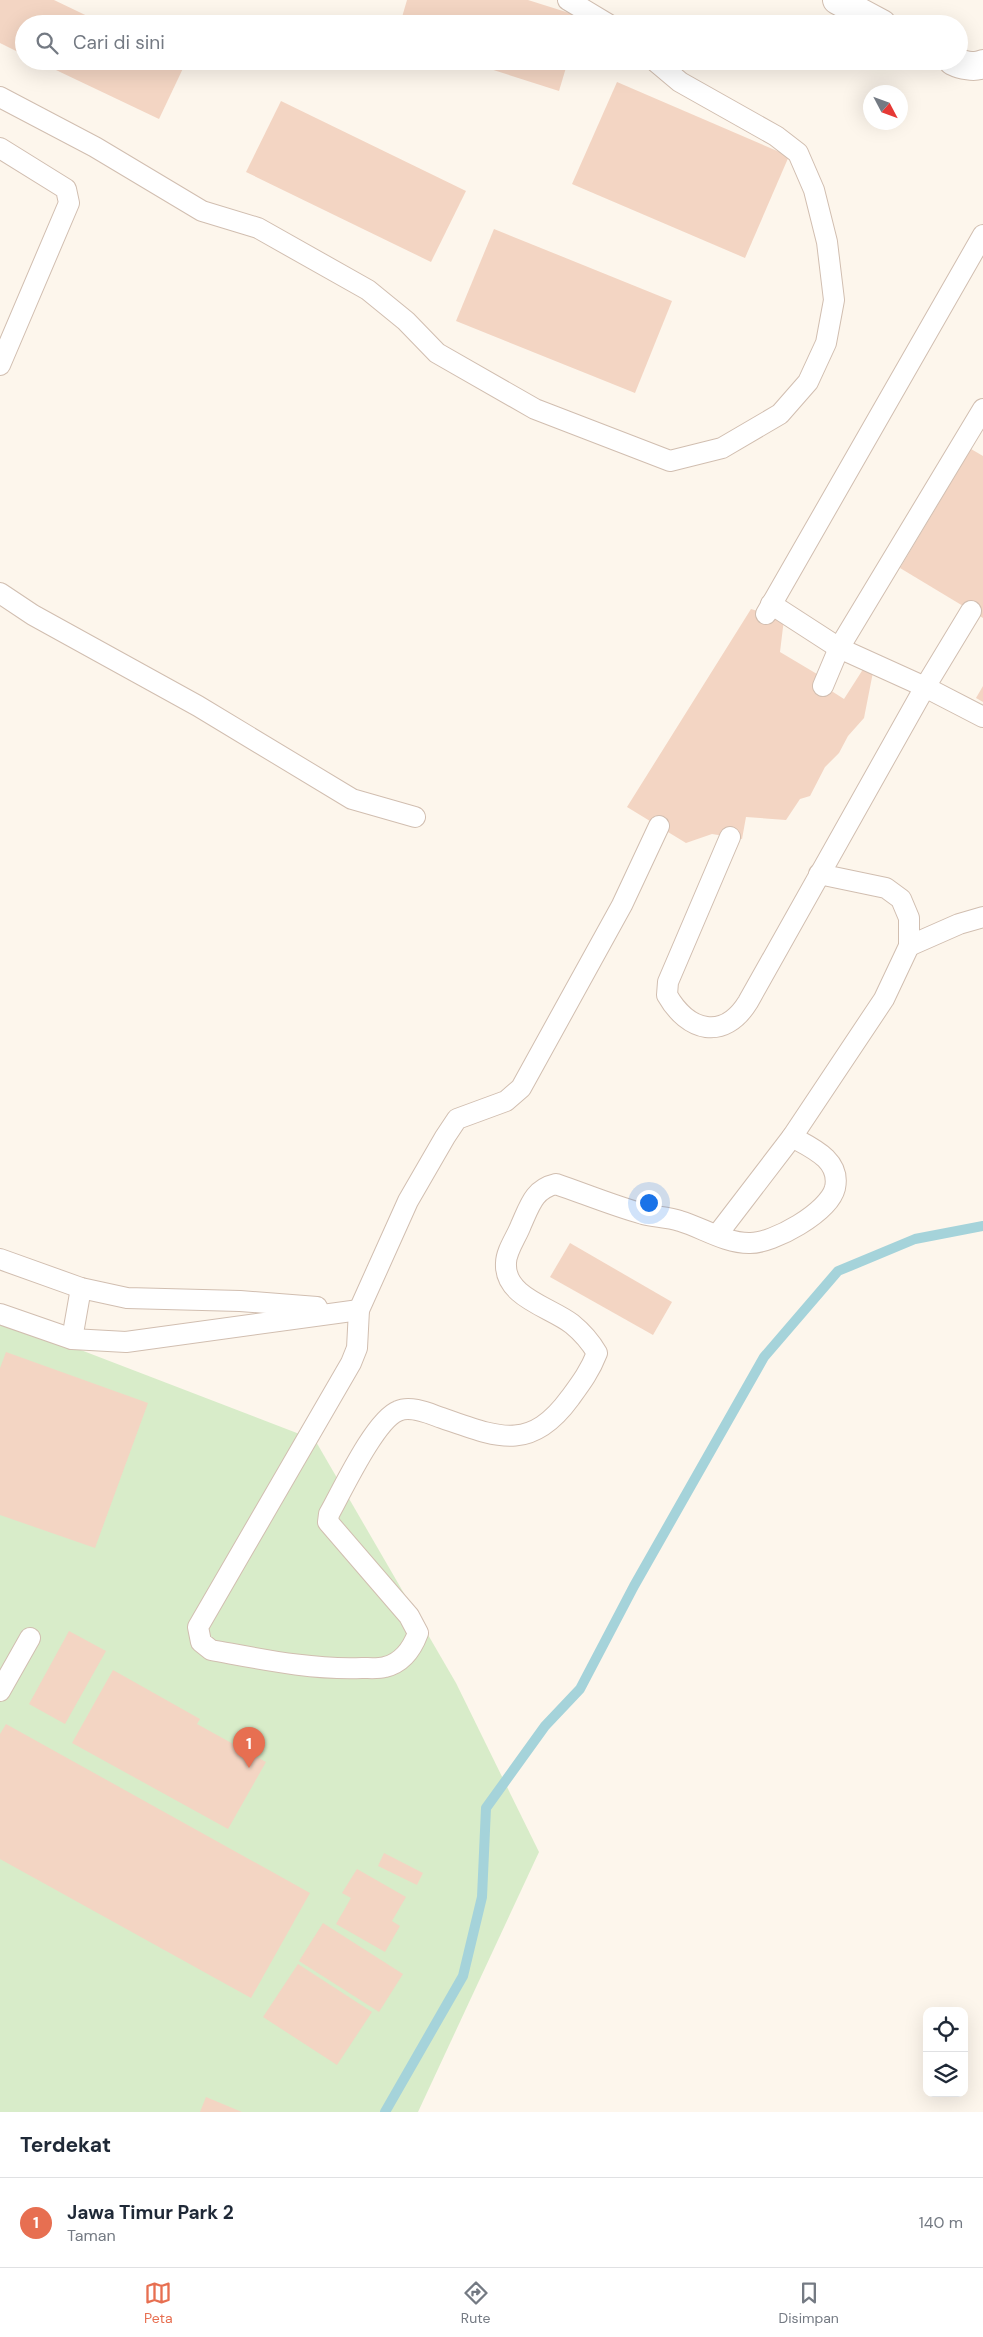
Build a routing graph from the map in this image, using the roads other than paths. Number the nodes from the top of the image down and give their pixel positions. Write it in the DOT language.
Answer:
graph roads {
  1 [pos="568,0"];
  2 [pos="837,0"];
  3 [pos="593,15"];
  4 [pos="865,15"];
  5 [pos="983,64"];
  6 [pos="968,65"];
  7 [pos="666,70"];
  8 [pos="0,97"];
  9 [pos="0,148"];
  10 [pos="983,235"];
  11 [pos="0,365"];
  12 [pos="983,409"];
  13 [pos="0,593"];
  14 [pos="971,611"];
  15 [pos="839,648"];
  16 [pos="823,686"];
  17 [pos="925,687"];
  18 [pos="983,717"];
  19 [pos="415,817"];
  20 [pos="658,826"];
  21 [pos="730,837"];
  22 [pos="819,874"];
  23 [pos="983,917"];
  24 [pos="909,946"];
  25 [pos="792,1137"];
  26 [pos="717,1235"];
  27 [pos="0,1260"];
  28 [pos="80,1288"];
  29 [pos="359,1310"];
  30 [pos="0,1314"];
  31 [pos="72,1339"];
  32 [pos="30,1638"];
  33 [pos="0,1691"];
  1 -- 3 [label="lane"];
  2 -- 4 [label="street"];
  5 -- 6 [label="street"];
  7 -- 8 [label="lane"];
  9 -- 11 [label="lane"];
  10 -- 15 [label="lane"];
  12 -- 15 [label="lane"];
  13 -- 19 [label="lane"];
  14 -- 17 [label="lane"];
  15 -- 16 [label="lane"];
  15 -- 17 [label="lane"];
  17 -- 18 [label="lane"];
  17 -- 22 [label="lane"];
  20 -- 29 [label="lane"];
  21 -- 22 [label="lane"];
  22 -- 24 [label="lane"];
  23 -- 24 [label="lane"];
  24 -- 25 [label="lane"];
  25 -- 26 [label="lane"];
  25 -- 26 [label="lane"];
  26 -- 29 [label="lane"];
  27 -- 28 [label="lane"];
  28 -- 29 [label="lane"];
  28 -- 31 [label="lane"];
  29 -- 31 [label="lane"];
  30 -- 31 [label="lane"];
  32 -- 33 [label="lane"];
}
